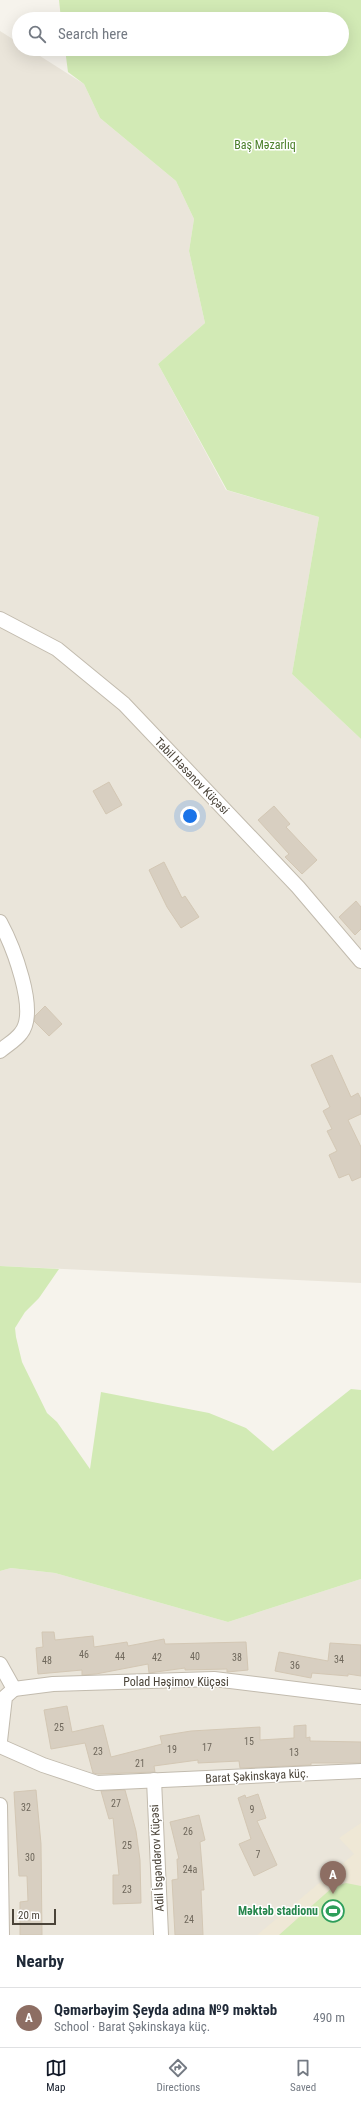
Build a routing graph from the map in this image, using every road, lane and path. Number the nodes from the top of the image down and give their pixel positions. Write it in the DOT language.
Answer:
graph roads {
  1 [pos="0,618"];
  2 [pos="0,922"];
  3 [pos="361,961"];
  4 [pos="0,1051"];
  5 [pos="0,1664"];
  6 [pos="14,1689"];
  7 [pos="361,1697"];
  8 [pos="0,1741"];
  9 [pos="0,1746"];
  10 [pos="361,1771"];
  11 [pos="154,1780"];
  12 [pos="0,1805"];
  13 [pos="0,1913"];
  14 [pos="2,1935"];
  15 [pos="161,1935"];
  1 -- 3 [label="street, Tabil Həsənov Küçəsi"];
  2 -- 4 [label="street"];
  5 -- 6 [label="street"];
  6 -- 7 [label="street, Polad Həşimov Küçəsi"];
  6 -- 8 [label="street"];
  9 -- 11 [label="street, Barat Şəkinskaya küç."];
  10 -- 11 [label="street, Barat Şəkinskaya küç."];
  11 -- 15 [label="street, Adil İsgəndərov Küçəsi"];
  12 -- 13 [label="street"];
  13 -- 14 [label="street"];
}
